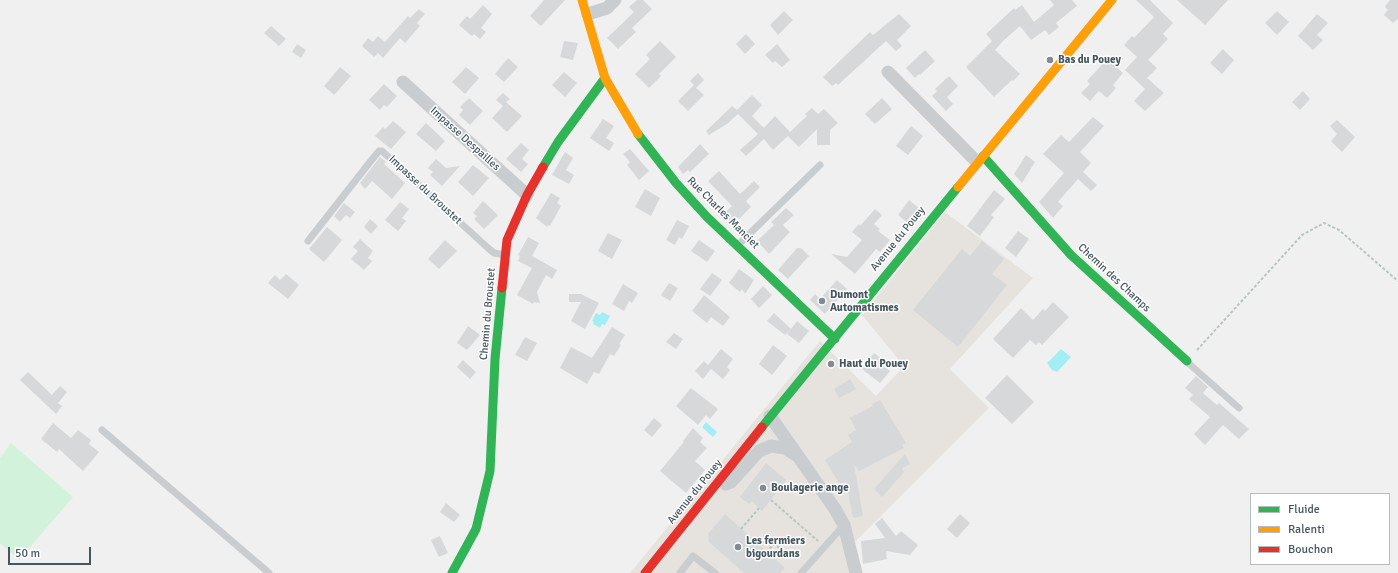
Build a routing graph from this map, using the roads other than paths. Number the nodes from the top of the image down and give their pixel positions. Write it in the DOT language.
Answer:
graph roads {
  1 [pos="582,0"];
  2 [pos="616,0"];
  3 [pos="1112,0"];
  4 [pos="588,14"];
  5 [pos="888,72"];
  6 [pos="605,78"];
  7 [pos="403,82"];
  8 [pos="980,159"];
  9 [pos="820,165"];
  10 [pos="528,195"];
  11 [pos="308,241"];
  12 [pos="738,245"];
  13 [pos="505,255"];
  14 [pos="835,339"];
  15 [pos="1187,361"];
  16 [pos="1240,408"];
  17 [pos="770,416"];
  18 [pos="102,430"];
  19 [pos="798,456"];
  20 [pos="714,486"];
  21 [pos="844,525"];
  22 [pos="646,572"];
  23 [pos="712,572"];
  24 [pos="269,573"];
  25 [pos="452,573"];
  26 [pos="680,573"];
  27 [pos="801,573"];
  28 [pos="856,573"];
  1 -- 4 [label="street, Rue Charles Manciet"];
  2 -- 4 [label="street"];
  3 -- 8 [label="street, Avenue du Pouey"];
  4 -- 6 [label="street, Rue Charles Manciet"];
  5 -- 8 [label="street"];
  6 -- 10 [label="street, Chemin du Broustet"];
  6 -- 12 [label="street, Rue Charles Manciet"];
  7 -- 10 [label="street, Impasse Despailles"];
  8 -- 14 [label="street, Avenue du Pouey"];
  8 -- 15 [label="street, Chemin des Champs"];
  9 -- 12 [label="lane"];
  10 -- 13 [label="street, Chemin du Broustet"];
  11 -- 13 [label="lane, Impasse du Broustet"];
  12 -- 14 [label="street, Rue Charles Manciet"];
  13 -- 25 [label="street, Chemin du Broustet"];
  14 -- 17 [label="street, Avenue du Pouey"];
  15 -- 16 [label="lane, Chemin des Champs"];
  17 -- 19 [label="street"];
  17 -- 20 [label="street, Avenue du Pouey"];
  18 -- 24 [label="lane"];
  19 -- 20 [label="street"];
  19 -- 21 [label="street"];
  20 -- 22 [label="street, Avenue du Pouey"];
  21 -- 27 [label="lane"];
  21 -- 28 [label="street"];
  23 -- 26 [label="lane"];
}
